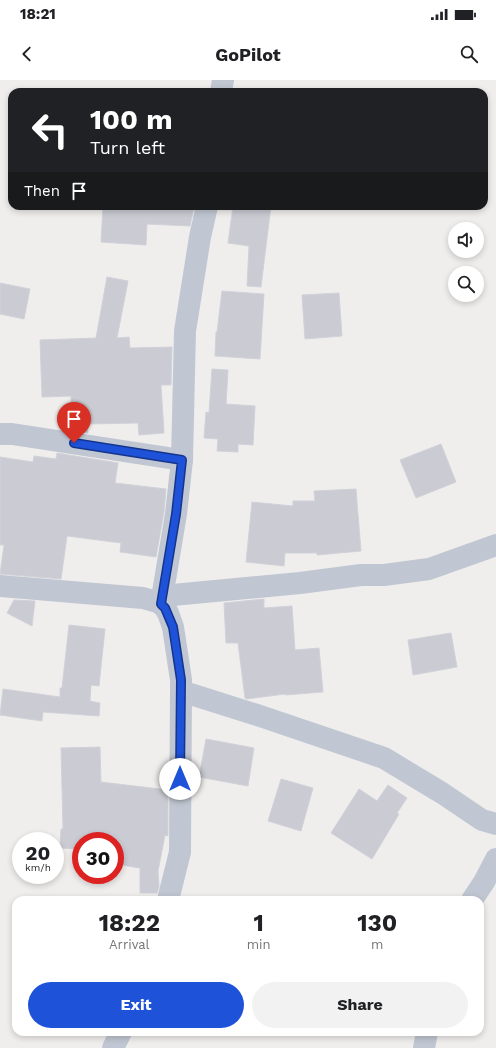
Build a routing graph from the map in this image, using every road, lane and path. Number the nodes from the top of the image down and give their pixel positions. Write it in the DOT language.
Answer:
graph roads {
  1 [pos="206,210"];
  2 [pos="0,434"];
  3 [pos="182,460"];
  4 [pos="496,545"];
  5 [pos="0,586"];
  6 [pos="162,600"];
  7 [pos="181,691"];
  8 [pos="496,824"];
  9 [pos="496,859"];
  10 [pos="169,896"];
  11 [pos="475,896"];
  12 [pos="119,1036"];
  13 [pos="426,1036"];
  14 [pos="113,1048"];
  15 [pos="424,1048"];
  1 -- 3 [label="street"];
  2 -- 3 [label="street"];
  3 -- 6 [label="street"];
  4 -- 6 [label="street"];
  5 -- 6 [label="street"];
  6 -- 7 [label="street"];
  7 -- 8 [label="street"];
  7 -- 10 [label="street"];
  9 -- 11 [label="street"];
  12 -- 14 [label="street"];
  13 -- 15 [label="street"];
}
